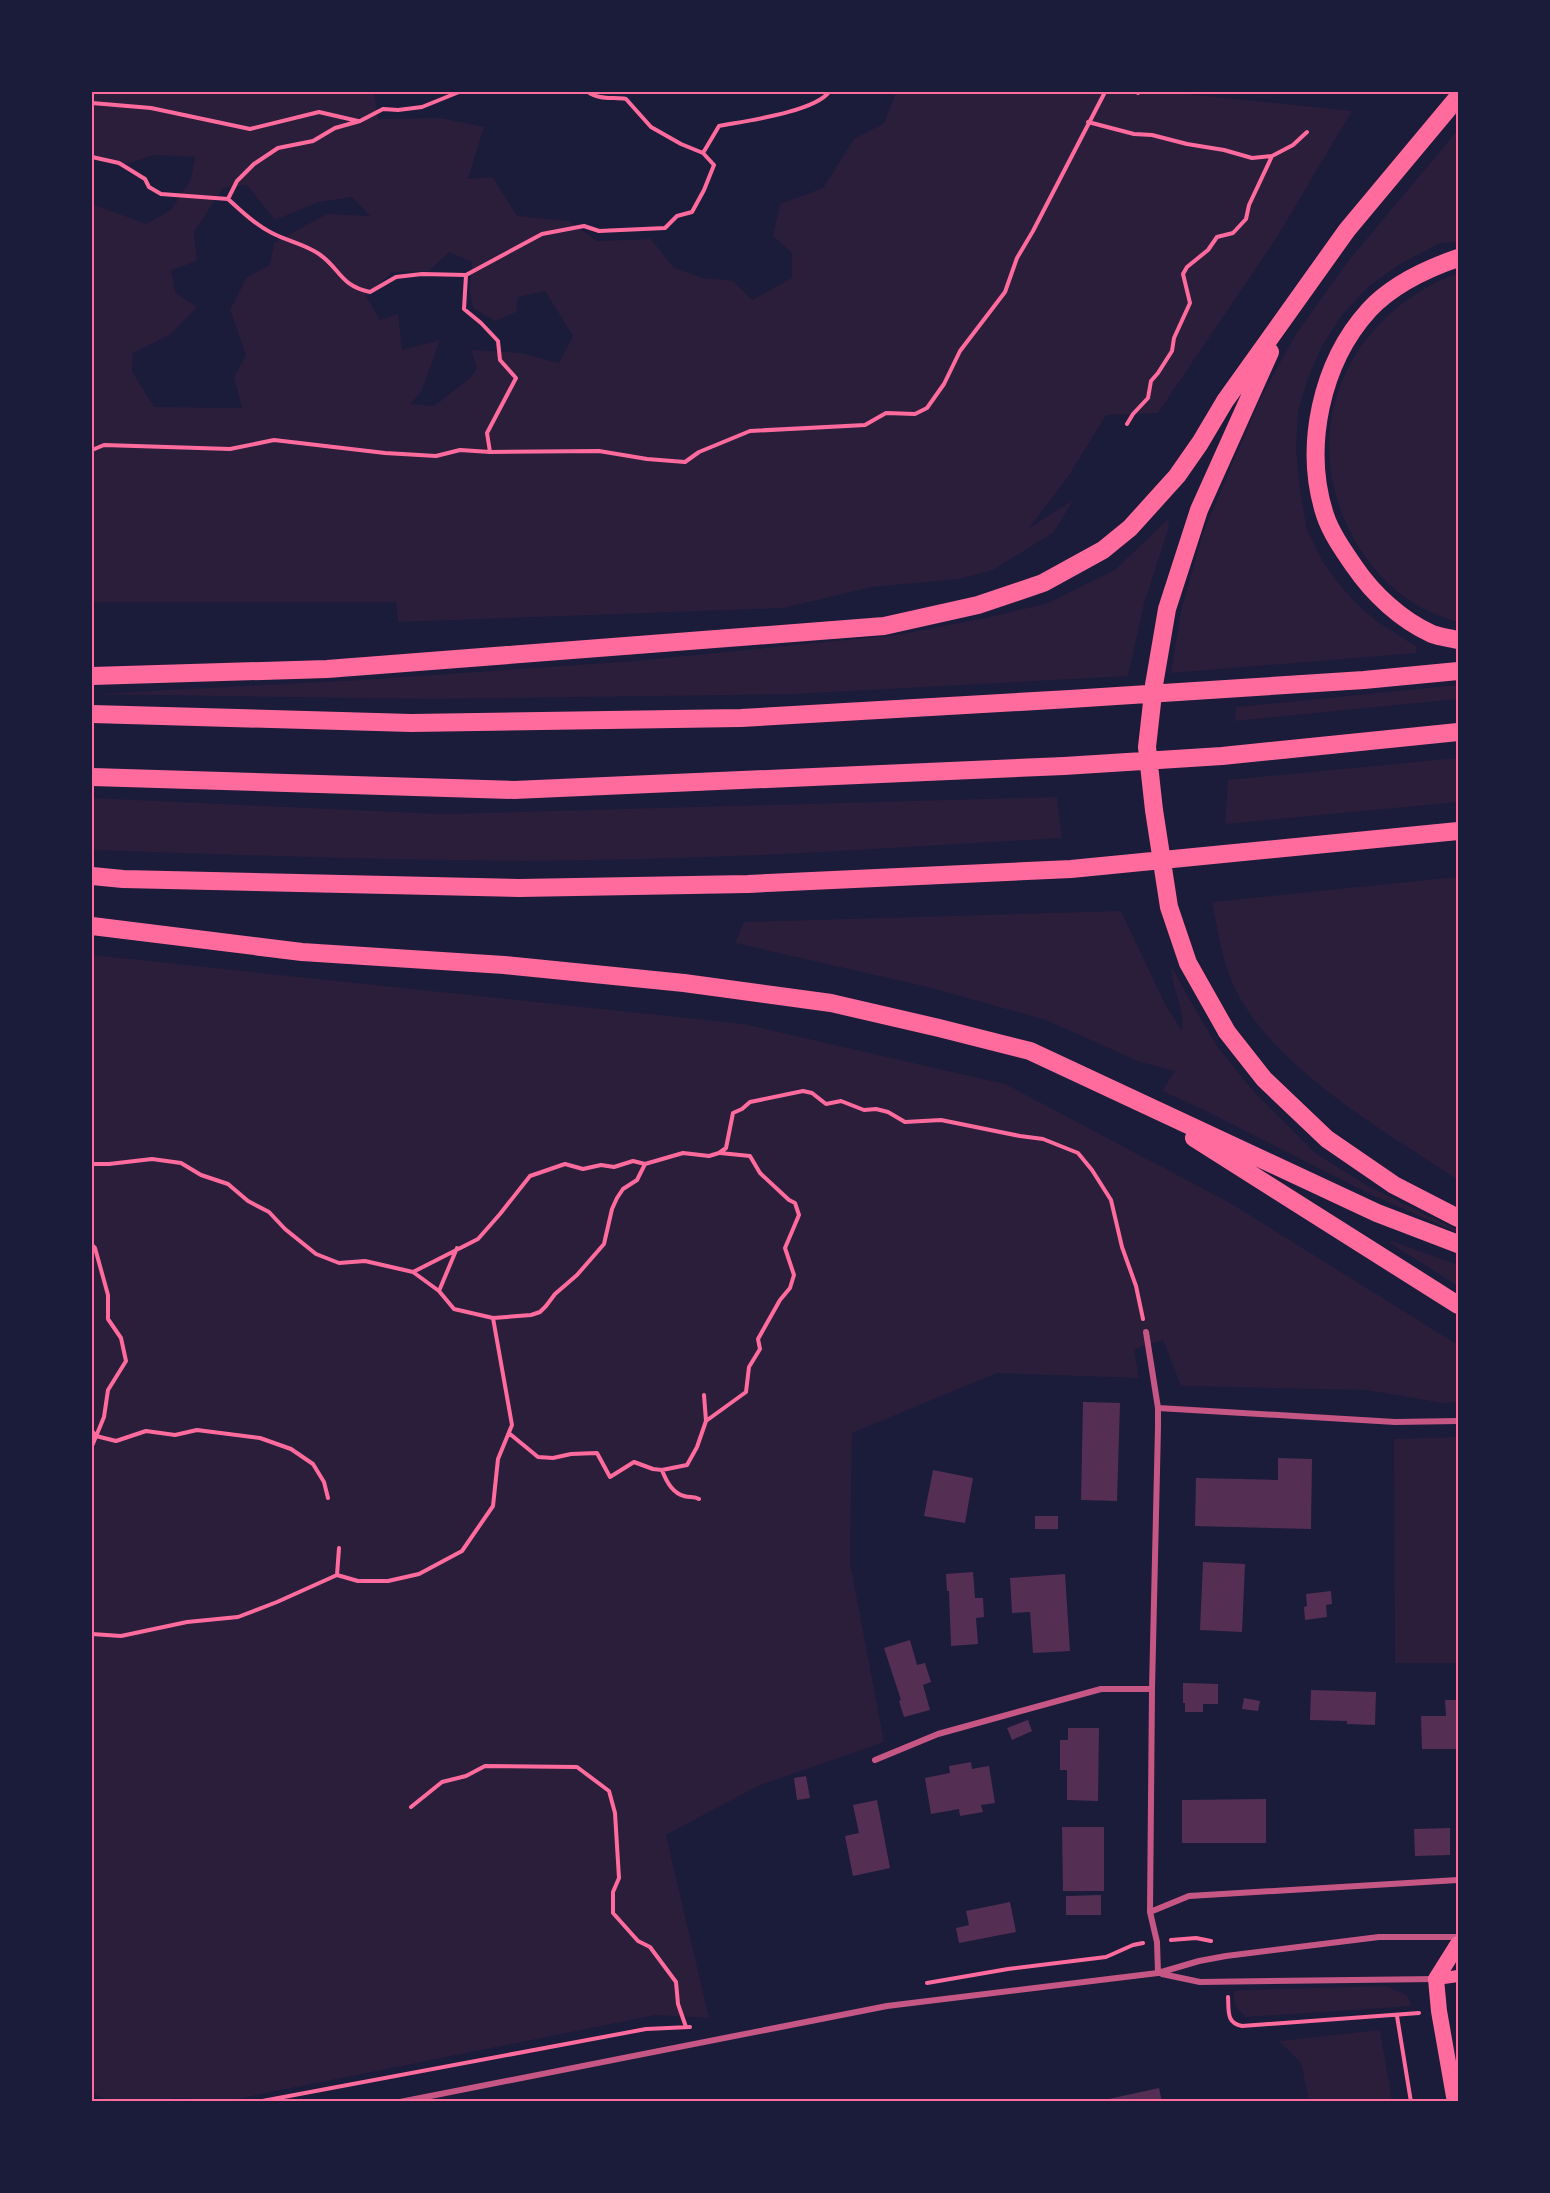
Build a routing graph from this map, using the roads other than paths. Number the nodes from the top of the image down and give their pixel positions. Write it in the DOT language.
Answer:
graph roads {
  1 [pos="1458,97"];
  2 [pos="1458,258"];
  3 [pos="1291,307"];
  4 [pos="1458,640"];
  5 [pos="1458,671"];
  6 [pos="92,676"];
  7 [pos="92,714"];
  8 [pos="1458,732"];
  9 [pos="92,777"];
  10 [pos="1458,831"];
  11 [pos="92,876"];
  12 [pos="92,926"];
  13 [pos="1127,1095"];
  14 [pos="1458,1218"];
  15 [pos="1458,1244"];
  16 [pos="1458,1305"];
  17 [pos="1146,1332"];
  18 [pos="1158,1408"];
  19 [pos="1458,1421"];
  20 [pos="1152,1689"];
  21 [pos="875,1760"];
  22 [pos="1458,1880"];
  23 [pos="1150,1912"];
  24 [pos="1458,1937"];
  25 [pos="1458,1944"];
  26 [pos="1158,1973"];
  27 [pos="1458,1976"];
  28 [pos="1436,1979"];
  29 [pos="400,2102"];
  30 [pos="1455,2102"];
  1 -- 3 [label="highway"];
  2 -- 4 [label="highway"];
  3 -- 6 [label="highway"];
  3 -- 14 [label="highway"];
  5 -- 7 [label="highway"];
  8 -- 9 [label="highway"];
  10 -- 11 [label="highway"];
  12 -- 13 [label="highway"];
  13 -- 15 [label="highway"];
  13 -- 16 [label="highway"];
  17 -- 18 [label="street"];
  18 -- 19 [label="street"];
  18 -- 20 [label="street"];
  20 -- 21 [label="street"];
  20 -- 23 [label="street"];
  22 -- 23 [label="street"];
  23 -- 26 [label="street"];
  24 -- 26 [label="street"];
  25 -- 28 [label="highway"];
  26 -- 28 [label="street"];
  26 -- 29 [label="street"];
  27 -- 28 [label="main road"];
  28 -- 30 [label="highway"];
}
